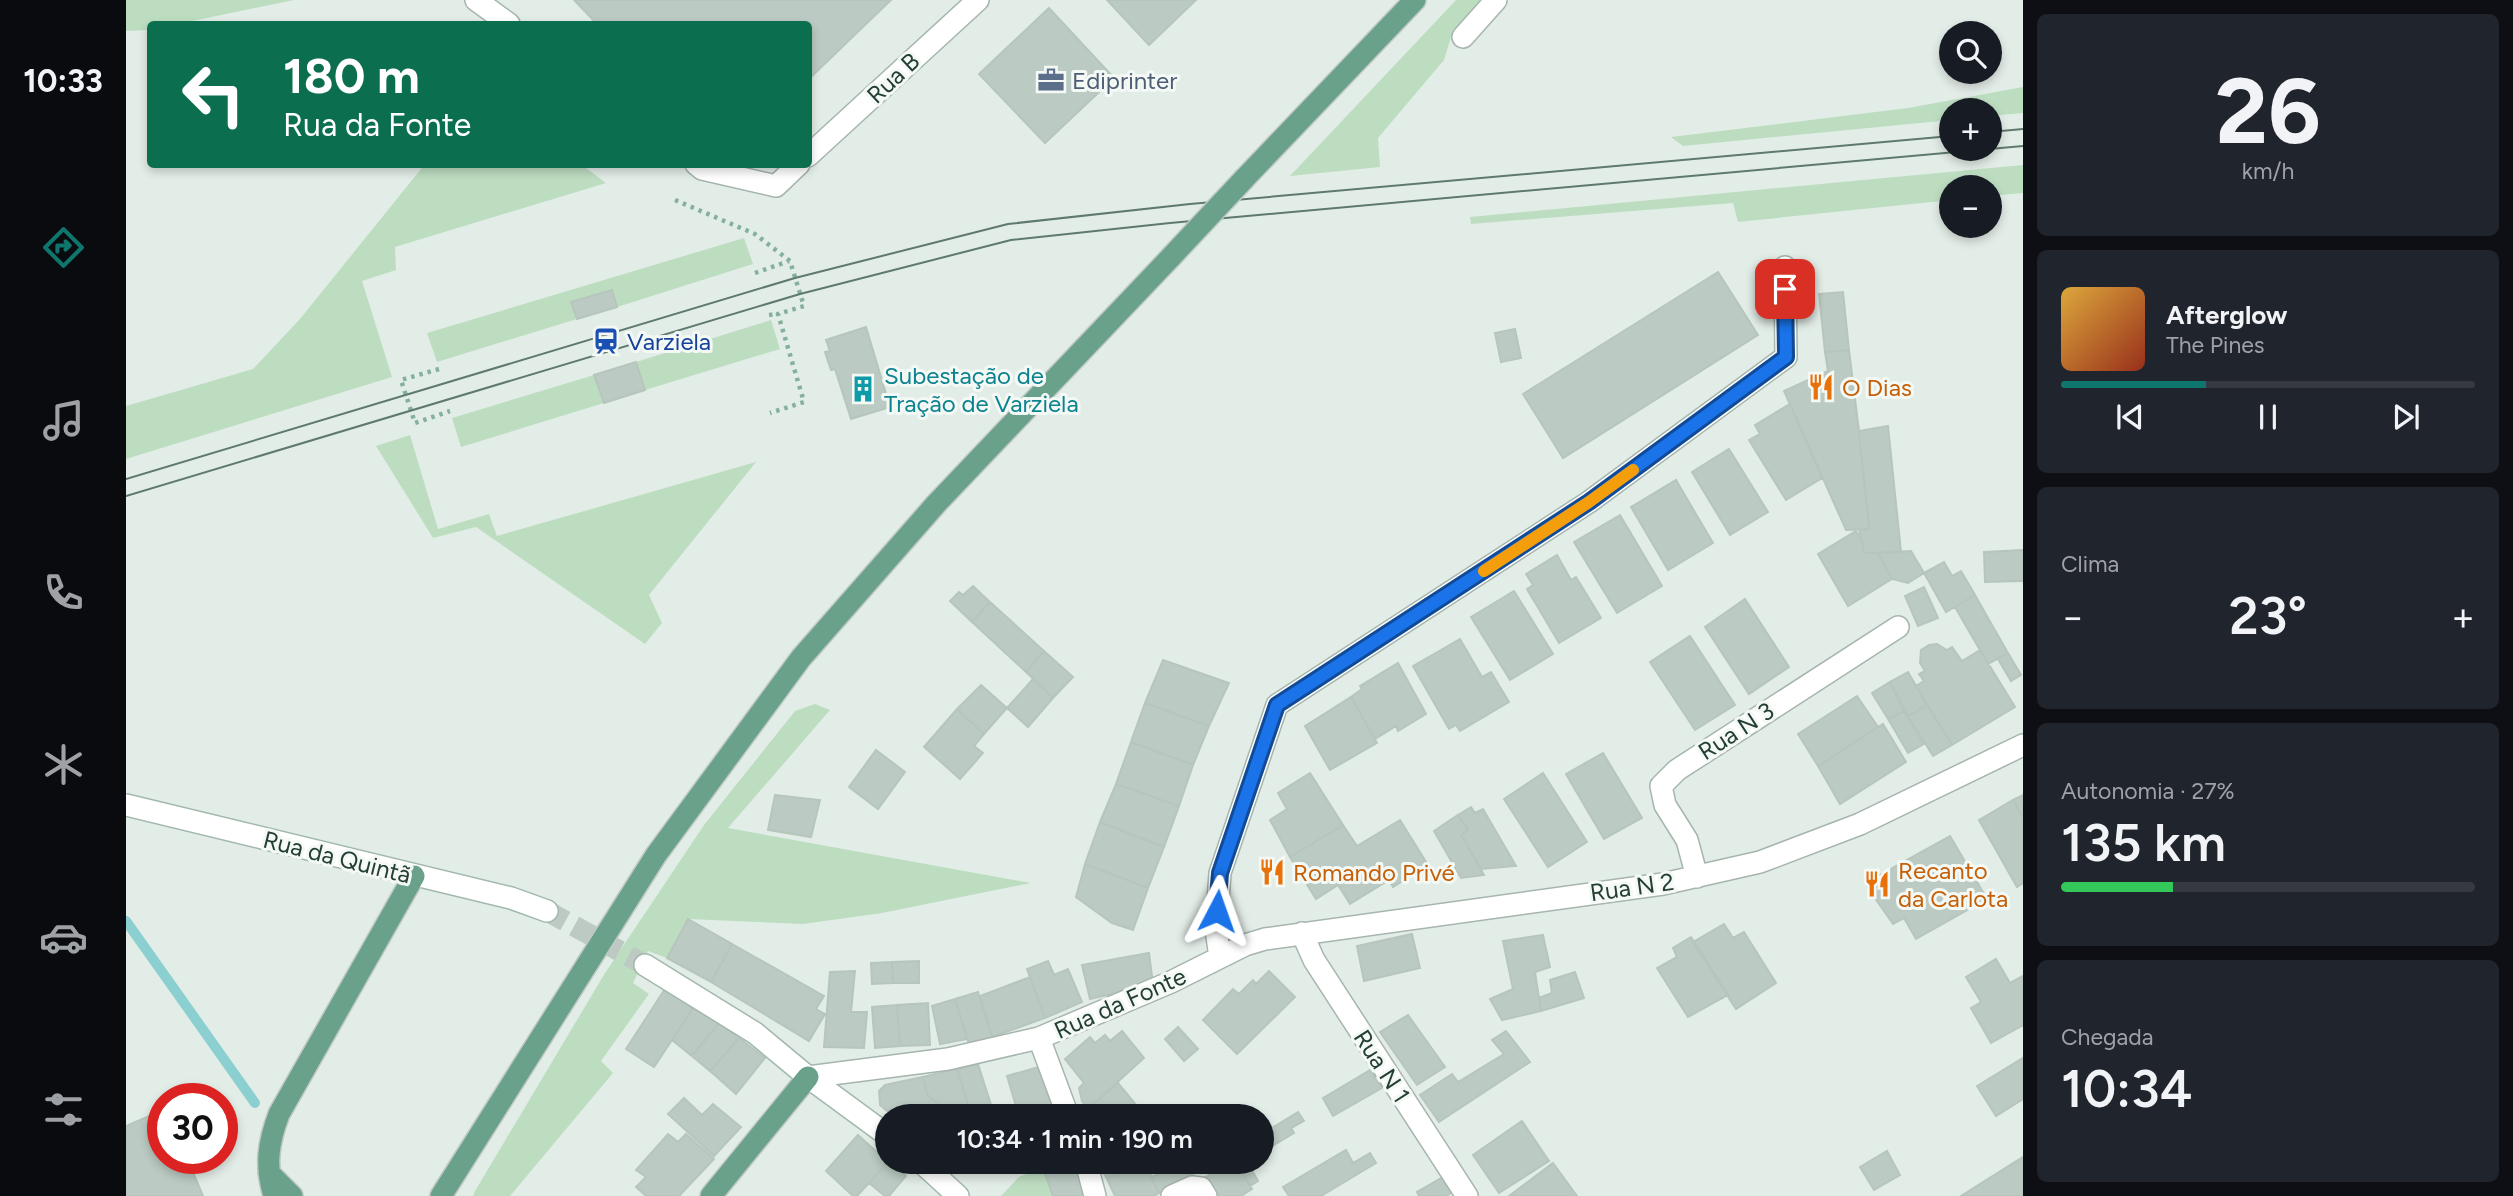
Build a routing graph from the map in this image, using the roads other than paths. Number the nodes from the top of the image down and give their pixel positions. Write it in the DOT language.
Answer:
graph roads {
  1 [pos="476,0"];
  2 [pos="978,0"];
  3 [pos="1415,0"];
  4 [pos="1496,0"];
  5 [pos="505,21"];
  6 [pos="1464,37"];
  7 [pos="812,152"];
  8 [pos="701,168"];
  9 [pos="795,168"];
  10 [pos="1785,267"];
  11 [pos="1898,627"];
  12 [pos="2023,746"];
  13 [pos="126,805"];
  14 [pos="414,876"];
  15 [pos="1697,877"];
  16 [pos="547,911"];
  17 [pos="1302,933"];
  18 [pos="1220,957"];
  19 [pos="645,965"];
  20 [pos="1039,1038"];
  21 [pos="808,1077"];
  22 [pos="1064,1104"];
  23 [pos="875,1126"];
  24 [pos="269,1173"];
  25 [pos="934,1174"];
  26 [pos="1090,1174"];
  27 [pos="441,1194"];
  28 [pos="274,1196"];
  29 [pos="292,1196"];
  30 [pos="711,1196"];
  31 [pos="958,1196"];
  32 [pos="1094,1196"];
  33 [pos="1172,1196"];
  34 [pos="1206,1196"];
  35 [pos="1467,1196"];
  1 -- 5 [label="street"];
  2 -- 7 [label="street, Rua B"];
  3 -- 27 [label="main road, bridge"];
  4 -- 6 [label="street"];
  8 -- 9 [label="street"];
  10 -- 18 [label="street"];
  11 -- 15 [label="street, Rua N 3"];
  12 -- 15 [label="street, Rua N 2"];
  13 -- 14 [label="street, Rua da Quintã"];
  14 -- 16 [label="street, Rua da Quintã"];
  14 -- 24 [label="main road"];
  15 -- 17 [label="street, Rua N 2"];
  17 -- 18 [label="street, Rua N 2"];
  17 -- 35 [label="street, Rua N 1"];
  18 -- 20 [label="street, Rua da Fonte"];
  19 -- 21 [label="street"];
  20 -- 21 [label="street, Rua da Fonte"];
  20 -- 22 [label="street"];
  21 -- 23 [label="street"];
  21 -- 30 [label="main road"];
  24 -- 28 [label="main road"];
  24 -- 29 [label="main road"];
  25 -- 31 [label="street"];
  26 -- 32 [label="street"];
  33 -- 34 [label="street"];
}
